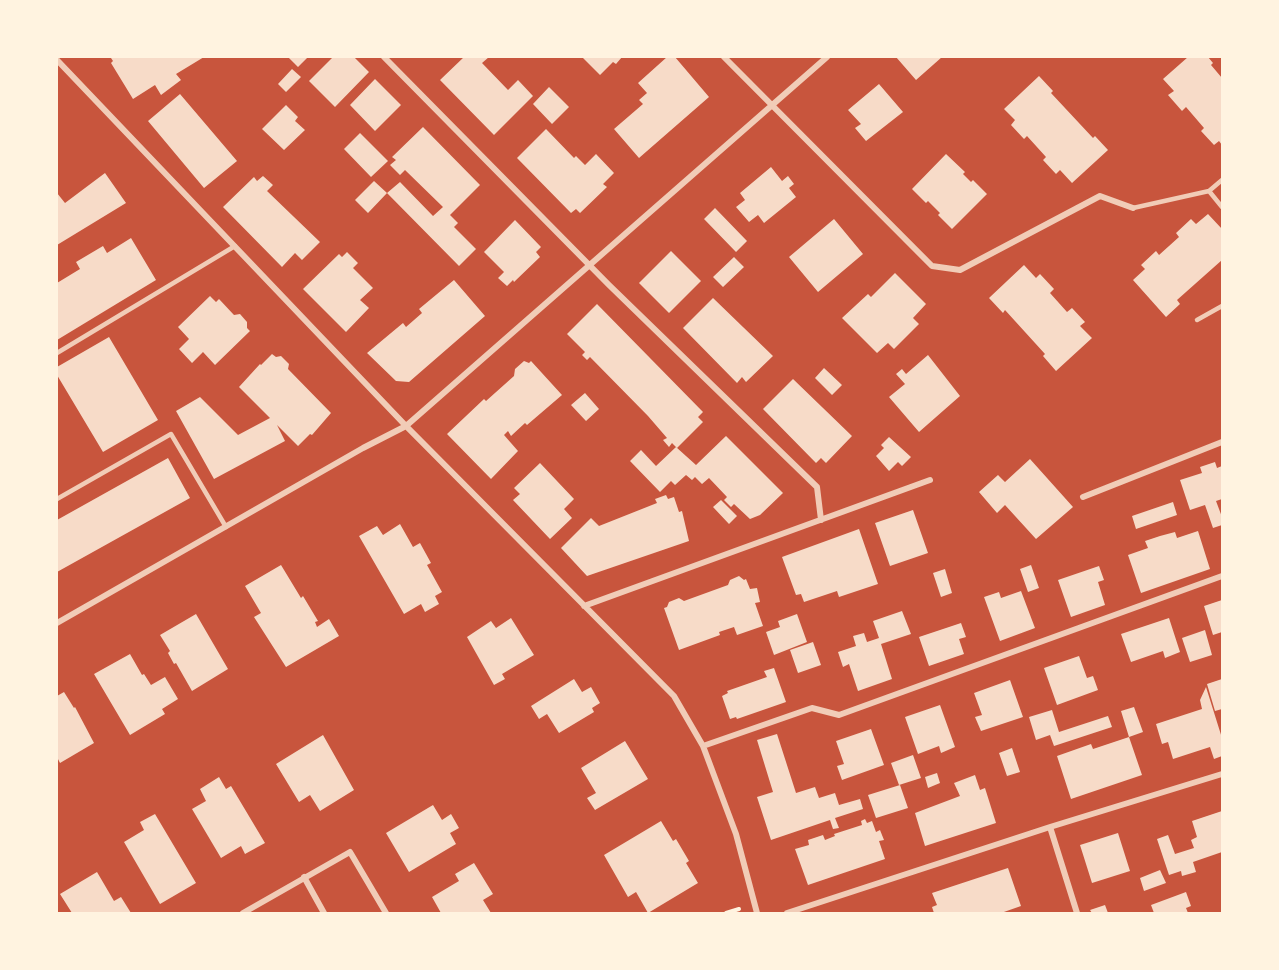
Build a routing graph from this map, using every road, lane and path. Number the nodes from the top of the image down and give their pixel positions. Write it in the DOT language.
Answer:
graph roads {
  1 [pos="384,57"];
  2 [pos="724,57"];
  3 [pos="827,57"];
  4 [pos="57,60"];
  5 [pos="771,104"];
  6 [pos="1222,180"];
  7 [pos="1209,191"];
  8 [pos="1222,207"];
  9 [pos="1133,208"];
  10 [pos="235,246"];
  11 [pos="589,264"];
  12 [pos="1222,306"];
  13 [pos="1197,320"];
  14 [pos="57,353"];
  15 [pos="406,426"];
  16 [pos="1222,442"];
  17 [pos="930,480"];
  18 [pos="1083,497"];
  19 [pos="57,499"];
  20 [pos="821,520"];
  21 [pos="226,527"];
  22 [pos="1222,576"];
  23 [pos="584,606"];
  24 [pos="57,622"];
  25 [pos="703,746"];
  26 [pos="1222,774"];
  27 [pos="1050,827"];
  28 [pos="304,877"];
  29 [pos="243,913"];
  30 [pos="324,913"];
  31 [pos="386,913"];
  32 [pos="757,913"];
  33 [pos="787,913"];
  34 [pos="1077,913"];
  1 -- 11 [label="street"];
  2 -- 5 [label="street"];
  3 -- 5 [label="street"];
  4 -- 10 [label="street"];
  5 -- 9 [label="street"];
  5 -- 11 [label="street"];
  6 -- 7 [label="lane"];
  7 -- 8 [label="lane"];
  7 -- 9 [label="lane"];
  10 -- 14 [label="lane"];
  10 -- 15 [label="street"];
  11 -- 15 [label="street"];
  11 -- 20 [label="street"];
  12 -- 13 [label="lane"];
  15 -- 21 [label="street"];
  15 -- 23 [label="street"];
  16 -- 18 [label="street"];
  17 -- 20 [label="street"];
  19 -- 21 [label="lane"];
  20 -- 23 [label="street"];
  21 -- 24 [label="street"];
  22 -- 25 [label="street"];
  23 -- 25 [label="street"];
  25 -- 32 [label="street"];
  26 -- 27 [label="street"];
  27 -- 33 [label="street"];
  27 -- 34 [label="street"];
  28 -- 29 [label="street"];
  28 -- 30 [label="street"];
  28 -- 31 [label="street"];
}
